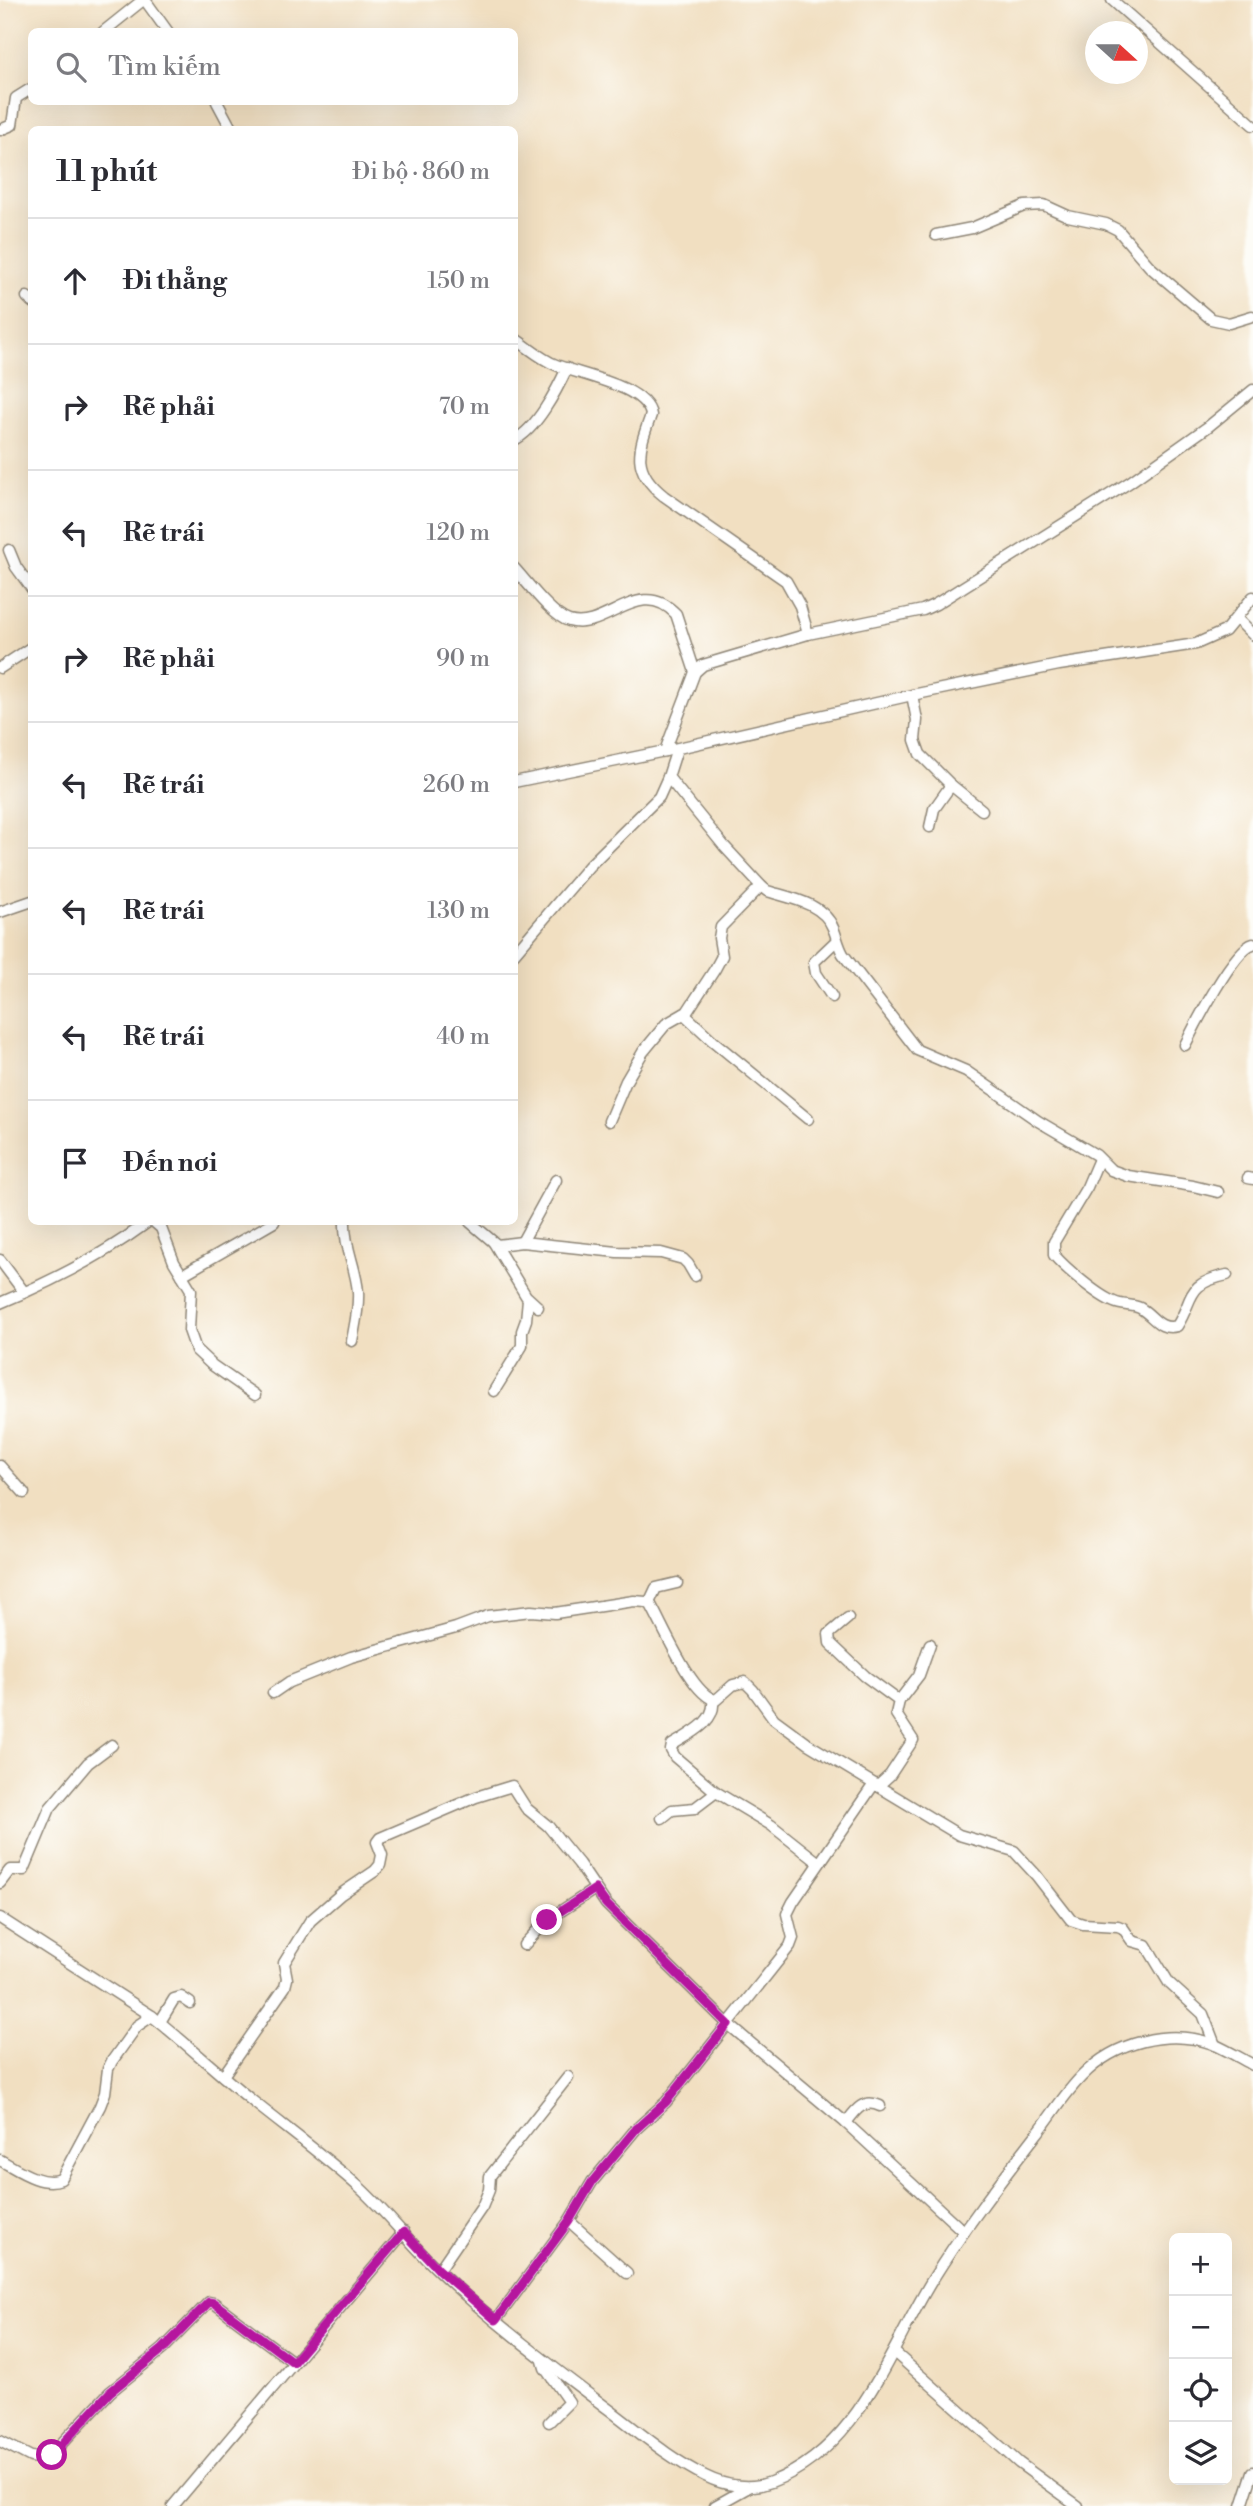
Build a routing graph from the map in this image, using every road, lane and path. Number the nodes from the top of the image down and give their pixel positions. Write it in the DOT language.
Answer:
graph roads {
  1 [pos="144,0"];
  2 [pos="1112,0"];
  3 [pos="108,28"];
  4 [pos="165,28"];
  5 [pos="28,90"];
  6 [pos="219,105"];
  7 [pos="1253,125"];
  8 [pos="230,126"];
  9 [pos="0,130"];
  10 [pos="936,235"];
  11 [pos="1253,315"];
  12 [pos="518,341"];
  13 [pos="567,368"];
  14 [pos="1253,390"];
  15 [pos="518,437"];
  16 [pos="9,550"];
  17 [pos="518,572"];
  18 [pos="28,584"];
  19 [pos="1253,597"];
  20 [pos="1237,620"];
  21 [pos="808,634"];
  22 [pos="1253,635"];
  23 [pos="28,650"];
  24 [pos="0,668"];
  25 [pos="695,673"];
  26 [pos="912,695"];
  27 [pos="671,750"];
  28 [pos="668,777"];
  29 [pos="518,781"];
  30 [pos="951,785"];
  31 [pos="982,810"];
  32 [pos="930,827"];
  33 [pos="761,886"];
  34 [pos="28,903"];
  35 [pos="0,912"];
  36 [pos="836,942"];
  37 [pos="1253,944"];
  38 [pos="518,949"];
  39 [pos="832,997"];
  40 [pos="684,1014"];
  41 [pos="1185,1045"];
  42 [pos="807,1119"];
  43 [pos="609,1121"];
  44 [pos="1100,1158"];
  45 [pos="556,1180"];
  46 [pos="1218,1192"];
  47 [pos="144,1225"];
  48 [pos="158,1225"];
  49 [pos="268,1225"];
  50 [pos="345,1225"];
  51 [pos="473,1225"];
  52 [pos="522,1241"];
  53 [pos="494,1244"];
  54 [pos="0,1260"];
  55 [pos="182,1275"];
  56 [pos="1227,1275"];
  57 [pos="695,1276"];
  58 [pos="24,1292"];
  59 [pos="528,1299"];
  60 [pos="0,1303"];
  61 [pos="538,1307"];
  62 [pos="352,1340"];
  63 [pos="494,1391"];
  64 [pos="256,1395"];
  65 [pos="0,1466"];
  66 [pos="24,1493"];
  67 [pos="677,1583"];
  68 [pos="649,1603"];
  69 [pos="848,1618"];
  70 [pos="930,1644"];
  71 [pos="273,1693"];
  72 [pos="713,1700"];
  73 [pos="899,1702"];
  74 [pos="112,1745"];
  75 [pos="876,1785"];
  76 [pos="716,1791"];
  77 [pos="662,1818"];
  78 [pos="819,1863"];
  79 [pos="0,1883"];
  80 [pos="595,1889"];
  81 [pos="0,1918"];
  82 [pos="524,1945"];
  83 [pos="190,2003"];
  84 [pos="156,2019"];
  85 [pos="728,2024"];
  86 [pos="1215,2045"];
  87 [pos="1253,2065"];
  88 [pos="223,2076"];
  89 [pos="568,2077"];
  90 [pos="880,2106"];
  91 [pos="846,2123"];
  92 [pos="0,2160"];
  93 [pos="569,2221"];
  94 [pos="404,2232"];
  95 [pos="964,2232"];
  96 [pos="439,2270"];
  97 [pos="627,2273"];
  98 [pos="496,2320"];
  99 [pos="894,2352"];
  100 [pos="542,2358"];
  101 [pos="293,2362"];
  102 [pos="549,2422"];
  103 [pos="0,2441"];
  104 [pos="1253,2472"];
  105 [pos="749,2487"];
  106 [pos="178,2504"];
  107 [pos="715,2506"];
  108 [pos="1078,2506"];
  109 [pos="1242,2506"];
  1 -- 3 [label="street"];
  1 -- 4 [label="street"];
  2 -- 7 [label="street"];
  5 -- 9 [label="street"];
  6 -- 8 [label="street"];
  10 -- 11 [label="street"];
  12 -- 13 [label="street"];
  13 -- 15 [label="street"];
  13 -- 21 [label="street"];
  14 -- 21 [label="street"];
  16 -- 18 [label="street"];
  17 -- 25 [label="street"];
  19 -- 20 [label="street"];
  20 -- 22 [label="street"];
  20 -- 26 [label="street"];
  21 -- 25 [label="street"];
  23 -- 24 [label="street"];
  25 -- 27 [label="street"];
  26 -- 27 [label="street"];
  26 -- 30 [label="street"];
  27 -- 28 [label="street"];
  27 -- 29 [label="street"];
  28 -- 33 [label="street"];
  28 -- 38 [label="street"];
  30 -- 31 [label="street"];
  30 -- 32 [label="street"];
  33 -- 36 [label="street"];
  33 -- 40 [label="street"];
  34 -- 35 [label="street"];
  36 -- 39 [label="street"];
  36 -- 44 [label="street"];
  37 -- 41 [label="street"];
  40 -- 42 [label="street"];
  40 -- 43 [label="street"];
  44 -- 46 [label="street"];
  44 -- 56 [label="street"];
  45 -- 52 [label="street"];
  47 -- 58 [label="street"];
  48 -- 55 [label="street"];
  49 -- 55 [label="street"];
  50 -- 62 [label="street"];
  51 -- 53 [label="street"];
  52 -- 53 [label="street"];
  52 -- 57 [label="street"];
  53 -- 59 [label="street"];
  54 -- 58 [label="street"];
  55 -- 64 [label="street"];
  58 -- 60 [label="street"];
  59 -- 61 [label="street"];
  59 -- 63 [label="street"];
  65 -- 66 [label="street"];
  67 -- 68 [label="street"];
  68 -- 71 [label="street"];
  68 -- 72 [label="street"];
  69 -- 73 [label="street"];
  70 -- 73 [label="street"];
  72 -- 75 [label="street"];
  72 -- 76 [label="street"];
  73 -- 75 [label="street"];
  74 -- 79 [label="street"];
  75 -- 78 [label="street"];
  75 -- 86 [label="street"];
  76 -- 77 [label="street"];
  76 -- 78 [label="street"];
  78 -- 85 [label="street"];
  80 -- 82 [label="street"];
  80 -- 85 [label="street"];
  80 -- 88 [label="street"];
  81 -- 84 [label="street"];
  83 -- 84 [label="street"];
  84 -- 88 [label="street"];
  84 -- 92 [label="street"];
  85 -- 91 [label="street"];
  85 -- 93 [label="street"];
  86 -- 87 [label="street"];
  86 -- 95 [label="street"];
  88 -- 94 [label="street"];
  89 -- 96 [label="street"];
  90 -- 91 [label="street"];
  91 -- 95 [label="street"];
  93 -- 97 [label="street"];
  93 -- 98 [label="street"];
  94 -- 96 [label="street"];
  94 -- 101 [label="street"];
  95 -- 99 [label="street"];
  96 -- 98 [label="street"];
  98 -- 100 [label="street"];
  99 -- 105 [label="street"];
  99 -- 108 [label="street"];
  100 -- 102 [label="street"];
  100 -- 105 [label="street"];
  101 -- 103 [label="street"];
  101 -- 106 [label="street"];
  104 -- 109 [label="street"];
  105 -- 107 [label="street"];
}
